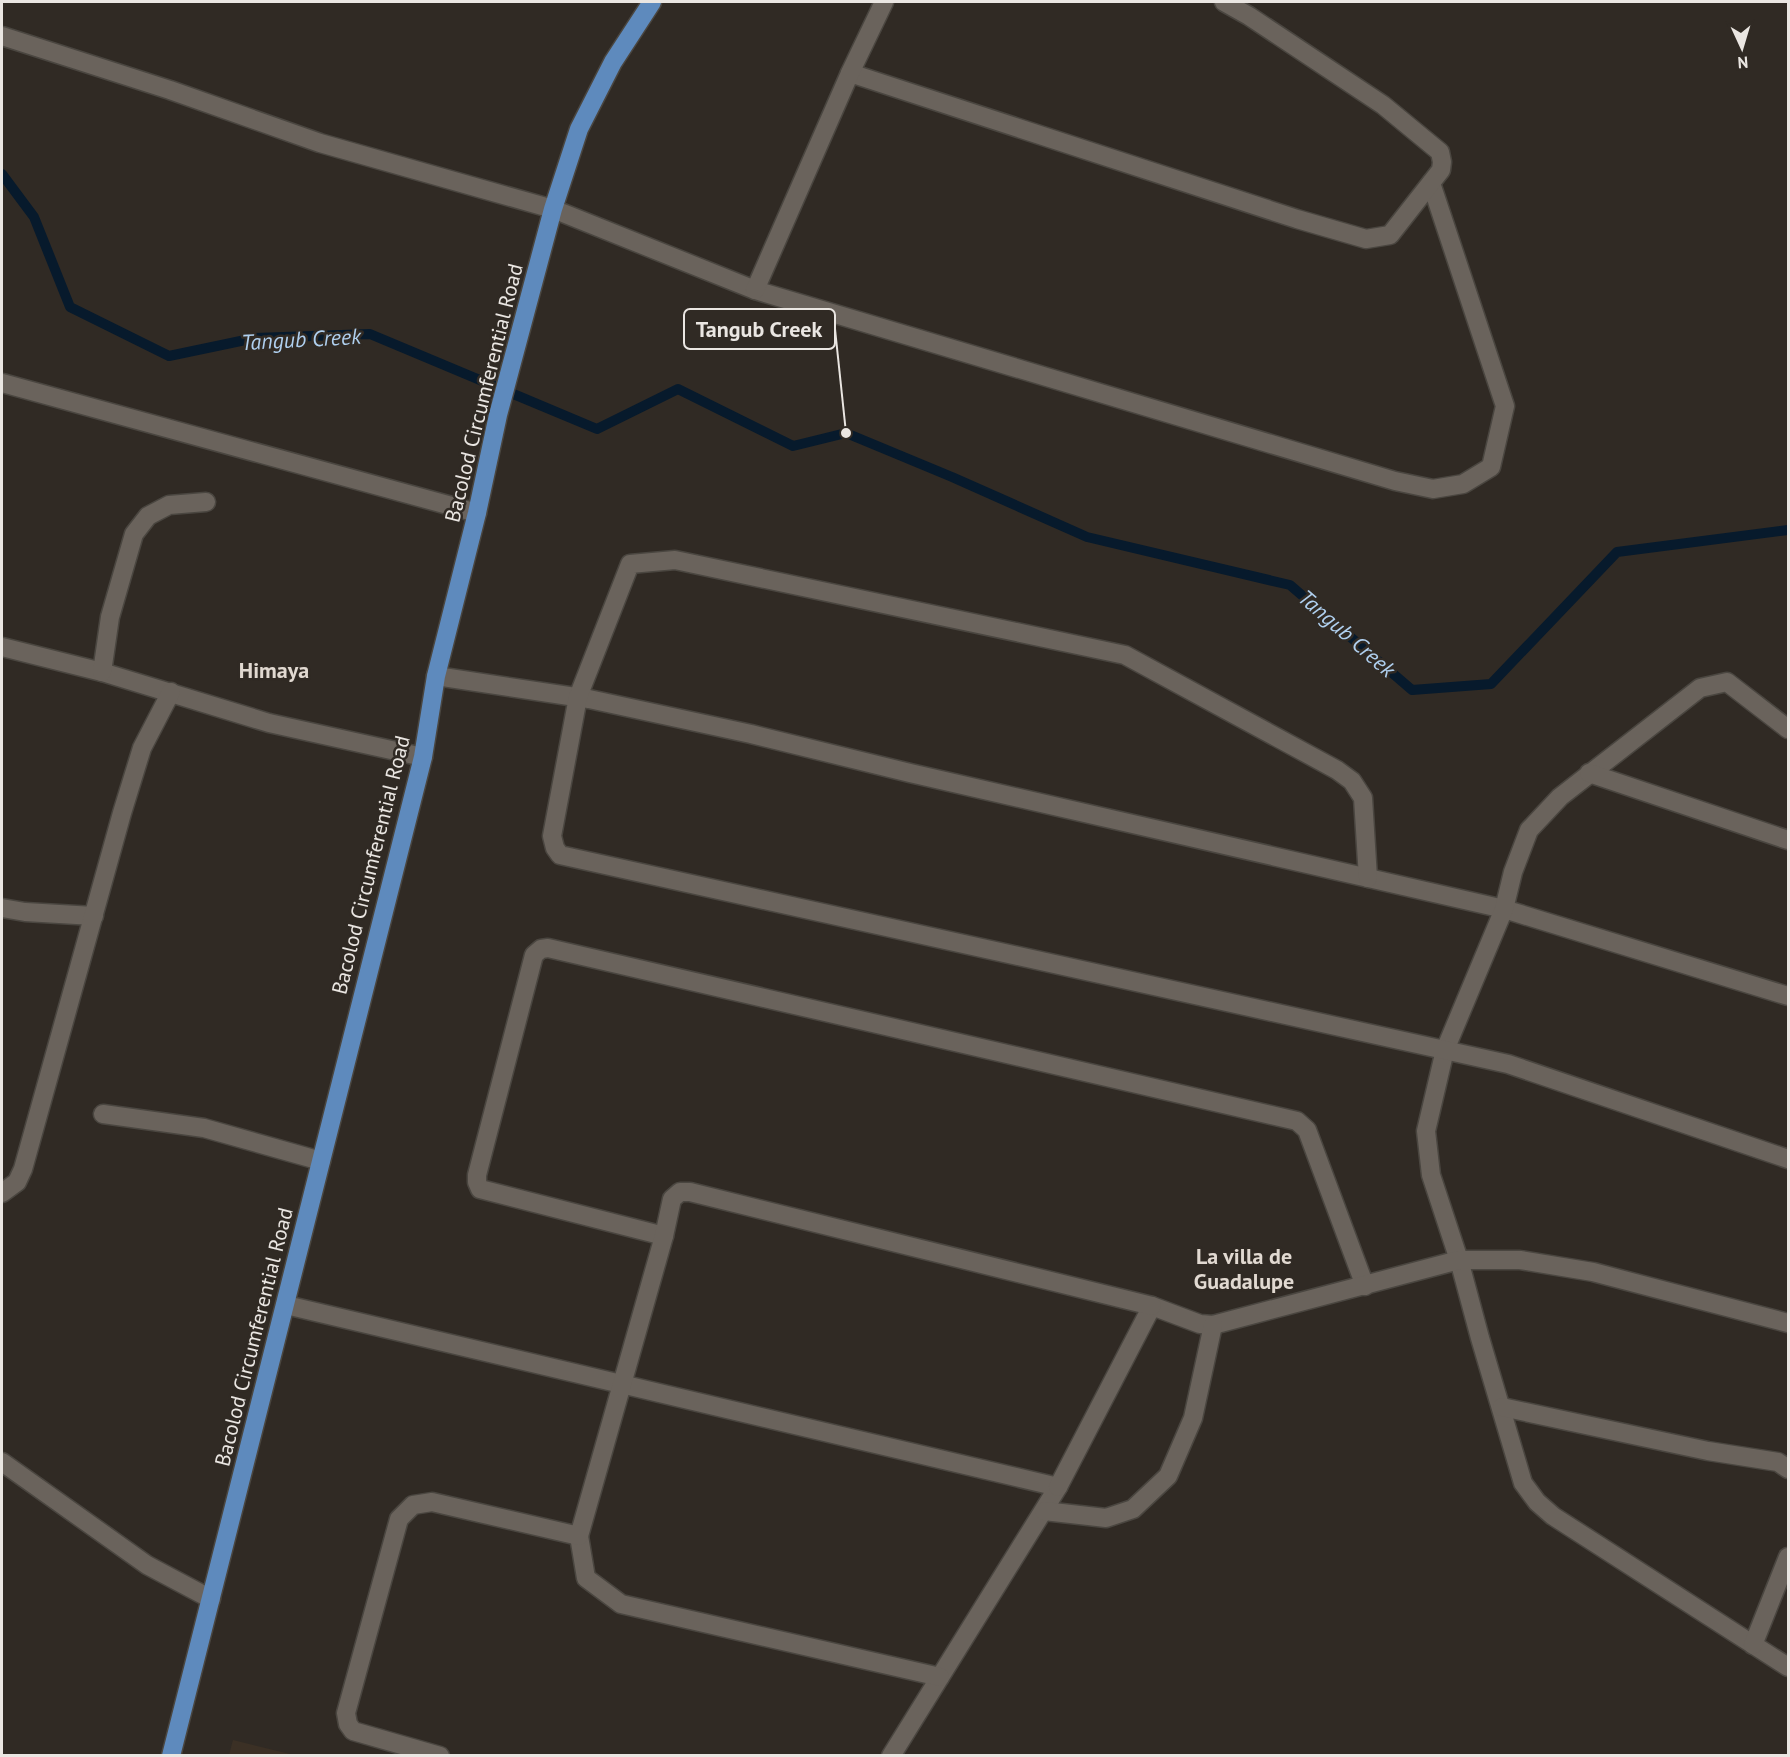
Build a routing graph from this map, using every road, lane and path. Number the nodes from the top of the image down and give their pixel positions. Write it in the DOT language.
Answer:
graph roads {
  1 [pos="652,2"];
  2 [pos="884,2"];
  3 [pos="1224,2"];
  4 [pos="2,36"];
  5 [pos="850,74"];
  6 [pos="1431,183"];
  7 [pos="553,209"];
  8 [pos="755,290"];
  9 [pos="2,384"];
  10 [pos="206,502"];
  11 [pos="477,513"];
  12 [pos="2,647"];
  13 [pos="102,672"];
  14 [pos="436,676"];
  15 [pos="171,692"];
  16 [pos="578,698"];
  17 [pos="1788,729"];
  18 [pos="423,757"];
  19 [pos="1589,773"];
  20 [pos="1788,840"];
  21 [pos="1368,878"];
  22 [pos="2,908"];
  23 [pos="1504,909"];
  24 [pos="94,916"];
  25 [pos="1788,996"];
  26 [pos="1445,1050"];
  27 [pos="104,1114"];
  28 [pos="1788,1159"];
  29 [pos="321,1161"];
  30 [pos="2,1192"];
  31 [pos="664,1236"];
  32 [pos="1459,1260"];
  33 [pos="1365,1286"];
  34 [pos="286,1305"];
  35 [pos="1152,1306"];
  36 [pos="1788,1323"];
  37 [pos="1213,1325"];
  38 [pos="622,1385"];
  39 [pos="1502,1407"];
  40 [pos="2,1462"];
  41 [pos="1788,1469"];
  42 [pos="1058,1487"];
  43 [pos="1044,1511"];
  44 [pos="579,1536"];
  45 [pos="1788,1557"];
  46 [pos="212,1599"];
  47 [pos="1753,1646"];
  48 [pos="1788,1667"];
  49 [pos="940,1677"];
  50 [pos="171,1755"];
  51 [pos="440,1755"];
  52 [pos="891,1755"];
  1 -- 7 [label="main road, Bacolod Circumferential Road"];
  2 -- 5 [label="street"];
  3 -- 6 [label="street"];
  4 -- 7 [label="street"];
  5 -- 6 [label="street"];
  5 -- 8 [label="street"];
  6 -- 8 [label="street"];
  7 -- 8 [label="street"];
  7 -- 11 [label="main road, Bacolod Circumferential Road"];
  9 -- 11 [label="street"];
  10 -- 13 [label="street"];
  11 -- 14 [label="main road, Bacolod Circumferential Road"];
  12 -- 13 [label="street"];
  13 -- 15 [label="street"];
  14 -- 16 [label="street"];
  14 -- 18 [label="main road, Bacolod Circumferential Road"];
  15 -- 18 [label="street"];
  15 -- 24 [label="street"];
  16 -- 21 [label="street"];
  16 -- 21 [label="street"];
  16 -- 26 [label="street"];
  17 -- 19 [label="street"];
  18 -- 29 [label="main road, Bacolod Circumferential Road"];
  19 -- 20 [label="street"];
  19 -- 23 [label="street"];
  21 -- 23 [label="street"];
  22 -- 24 [label="street"];
  23 -- 25 [label="street"];
  23 -- 26 [label="street"];
  24 -- 30 [label="street"];
  26 -- 28 [label="street"];
  26 -- 32 [label="street"];
  27 -- 29 [label="street"];
  29 -- 34 [label="main road, Bacolod Circumferential Road"];
  31 -- 33 [label="street"];
  31 -- 35 [label="street"];
  31 -- 38 [label="street"];
  32 -- 33 [label="street"];
  32 -- 36 [label="street"];
  32 -- 39 [label="street"];
  33 -- 37 [label="street"];
  34 -- 38 [label="street"];
  34 -- 46 [label="main road, Bacolod Circumferential Road"];
  35 -- 37 [label="street"];
  35 -- 42 [label="street"];
  37 -- 43 [label="street"];
  38 -- 42 [label="street"];
  38 -- 44 [label="street"];
  39 -- 41 [label="street"];
  39 -- 47 [label="street"];
  40 -- 46 [label="street"];
  42 -- 43 [label="street"];
  43 -- 49 [label="street"];
  44 -- 49 [label="street"];
  44 -- 51 [label="street"];
  45 -- 47 [label="street"];
  46 -- 50 [label="main road, Bacolod Circumferential Road"];
  47 -- 48 [label="street"];
  49 -- 52 [label="street"];
}
